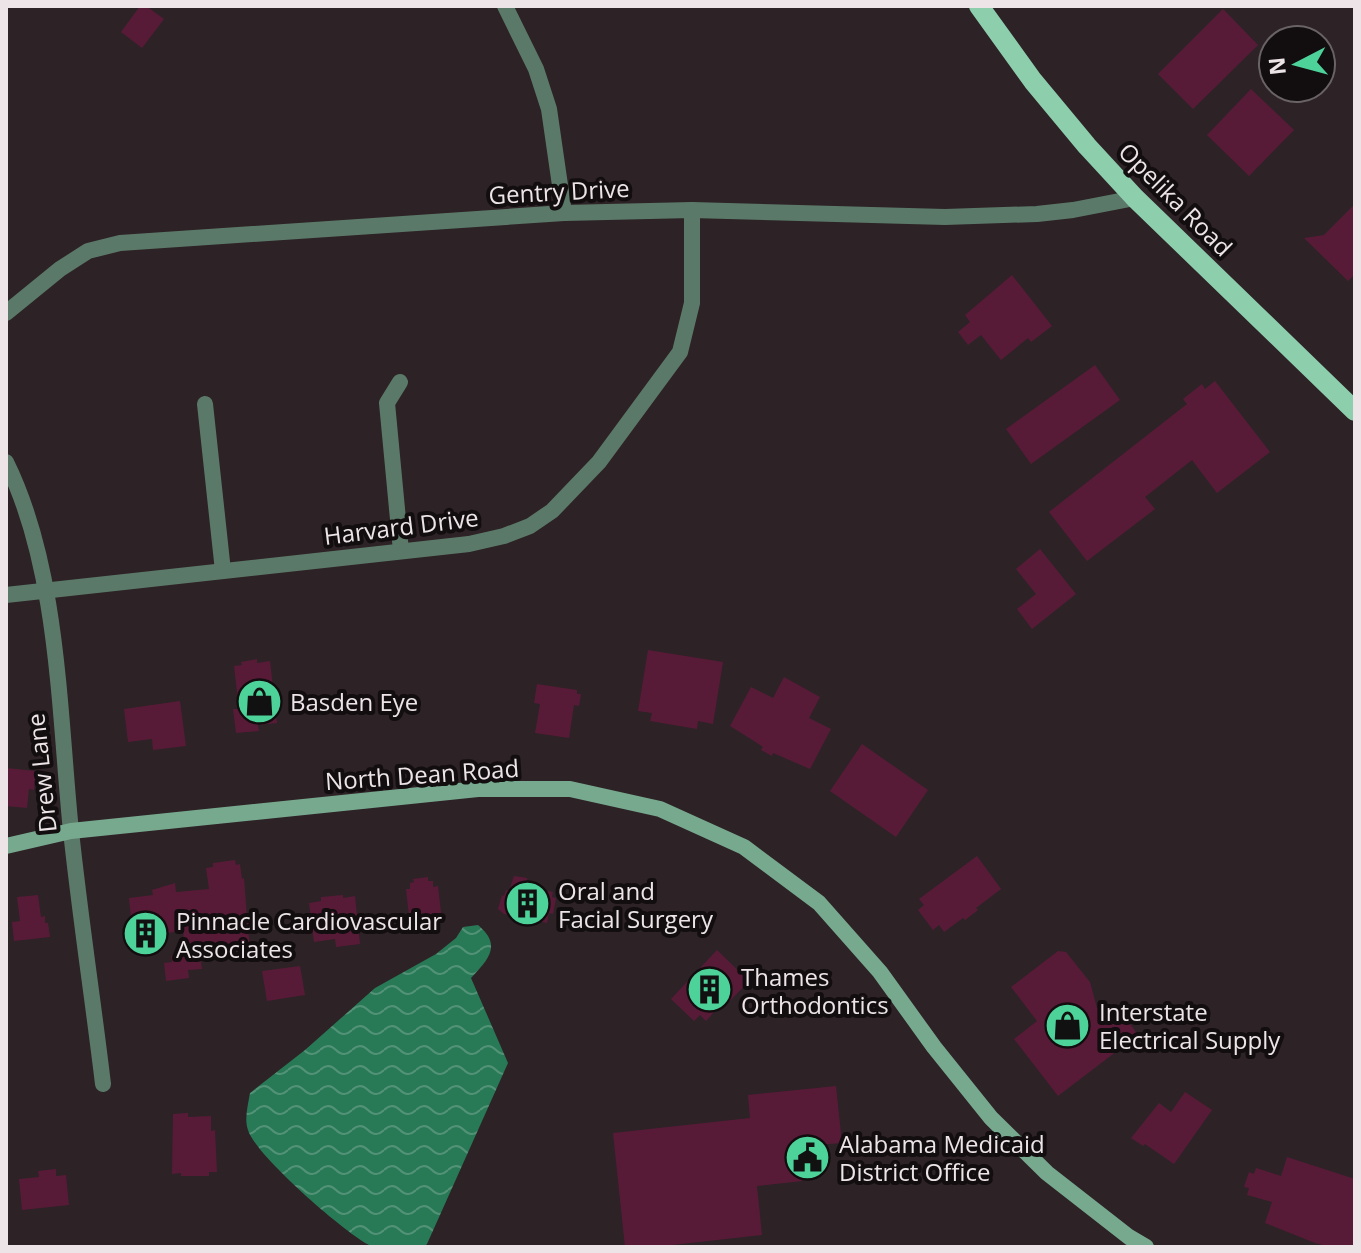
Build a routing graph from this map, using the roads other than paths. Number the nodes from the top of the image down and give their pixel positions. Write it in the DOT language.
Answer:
graph roads {
  1 [pos="505,6"];
  2 [pos="979,6"];
  3 [pos="1135,198"];
  4 [pos="692,210"];
  5 [pos="564,213"];
  6 [pos="6,313"];
  7 [pos="400,382"];
  8 [pos="205,404"];
  9 [pos="1355,411"];
  10 [pos="6,462"];
  11 [pos="401,551"];
  12 [pos="223,571"];
  13 [pos="47,589"];
  14 [pos="6,595"];
  15 [pos="71,831"];
  16 [pos="6,846"];
  17 [pos="103,1084"];
  18 [pos="1146,1247"];
  1 -- 5 [label="street"];
  2 -- 3 [label="main road, Opelika Road"];
  3 -- 4 [label="street, Gentry Drive"];
  3 -- 9 [label="main road, Opelika Road"];
  4 -- 5 [label="street, Gentry Drive"];
  4 -- 11 [label="street, Harvard Drive"];
  5 -- 6 [label="street, Gentry Drive"];
  7 -- 11 [label="street"];
  8 -- 12 [label="street"];
  10 -- 13 [label="street, Drew Lane"];
  11 -- 12 [label="street, Harvard Drive"];
  12 -- 13 [label="street, Harvard Drive"];
  13 -- 14 [label="street, Harvard Drive"];
  13 -- 15 [label="street, Drew Lane"];
  15 -- 16 [label="street, North Dean Road"];
  15 -- 17 [label="street, Drew Lane"];
  15 -- 18 [label="street, North Dean Road"];
}
